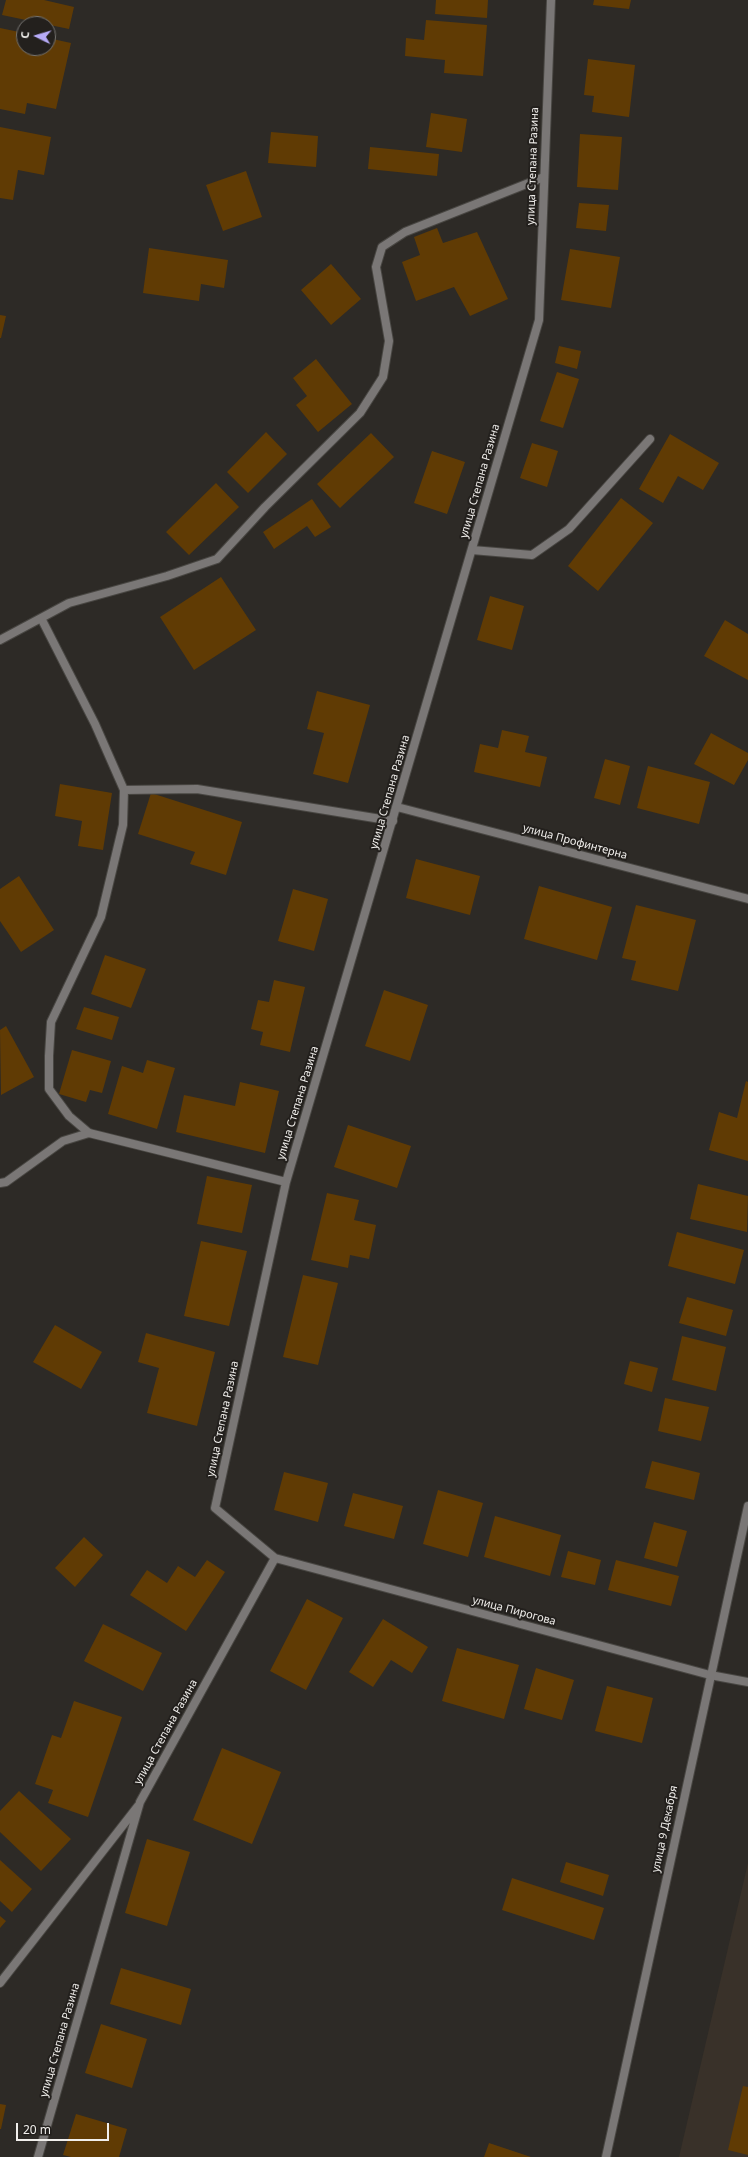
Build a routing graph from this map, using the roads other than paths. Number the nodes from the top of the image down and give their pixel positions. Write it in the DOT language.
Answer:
graph roads {
  1 [pos="551,0"];
  2 [pos="544,177"];
  3 [pos="650,439"];
  4 [pos="472,550"];
  5 [pos="41,618"];
  6 [pos="0,640"];
  7 [pos="124,790"];
  8 [pos="397,807"];
  9 [pos="393,820"];
  10 [pos="748,899"];
  11 [pos="89,1133"];
  12 [pos="286,1182"];
  13 [pos="0,1183"];
  14 [pos="748,1506"];
  15 [pos="275,1558"];
  16 [pos="710,1675"];
  17 [pos="748,1682"];
  18 [pos="140,1802"];
  19 [pos="0,1983"];
  20 [pos="38,2157"];
  21 [pos="606,2157"];
  1 -- 2 [label="street, улица Степана Разина"];
  2 -- 4 [label="street, улица Степана Разина"];
  2 -- 5 [label="street"];
  3 -- 4 [label="street"];
  4 -- 8 [label="street, улица Степана Разина"];
  5 -- 6 [label="street"];
  5 -- 7 [label="street"];
  7 -- 9 [label="street"];
  7 -- 11 [label="street"];
  8 -- 9 [label="street, улица Степана Разина"];
  8 -- 10 [label="street, улица Профинтерна"];
  9 -- 12 [label="street, улица Степана Разина"];
  11 -- 12 [label="street"];
  11 -- 13 [label="street"];
  12 -- 15 [label="street, улица Степана Разина"];
  14 -- 16 [label="street, улица 9 Декабря"];
  15 -- 16 [label="street, улица Пирогова"];
  15 -- 18 [label="street, улица Степана Разина"];
  16 -- 17 [label="street, улица Пирогова"];
  16 -- 21 [label="street, улица 9 Декабря"];
  18 -- 19 [label="street"];
  18 -- 20 [label="street, улица Степана Разина"];
}
